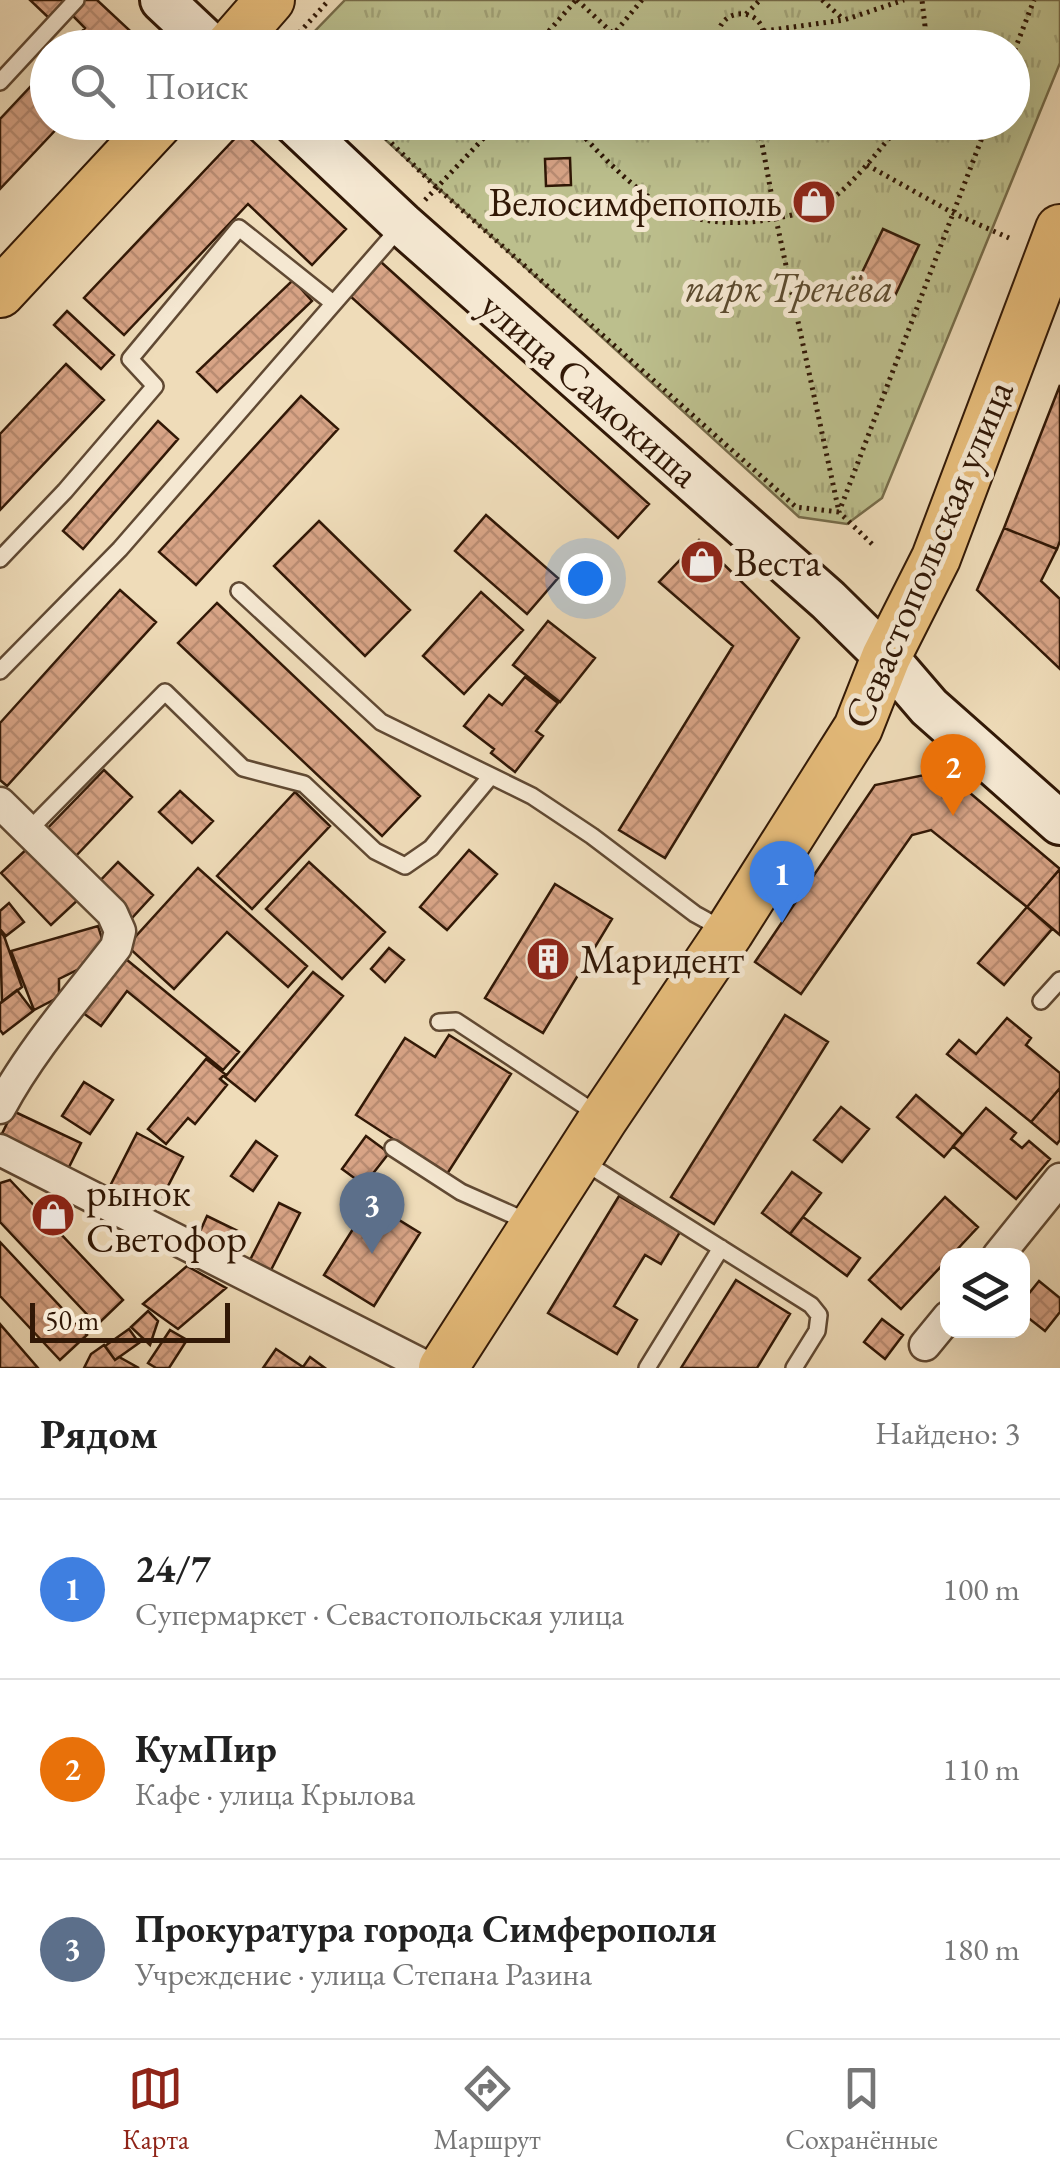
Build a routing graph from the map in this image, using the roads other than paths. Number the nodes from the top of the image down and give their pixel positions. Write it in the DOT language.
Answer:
graph roads {
  1 [pos="76,0"];
  2 [pos="162,0"];
  3 [pos="270,0"];
  4 [pos="48,30"];
  5 [pos="194,30"];
  6 [pos="244,30"];
  7 [pos="30,50"];
  8 [pos="0,82"];
  9 [pos="142,140"];
  10 [pos="313,140"];
  11 [pos="402,224"];
  12 [pos="1060,229"];
  13 [pos="0,293"];
  14 [pos="333,303"];
  15 [pos="0,559"];
  16 [pos="239,591"];
  17 [pos="886,657"];
  18 [pos="0,671"];
  19 [pos="490,776"];
  20 [pos="0,803"];
  21 [pos="1058,819"];
  22 [pos="28,831"];
  23 [pos="729,932"];
  24 [pos="1060,980"];
  25 [pos="1042,1001"];
  26 [pos="439,1022"];
  27 [pos="0,1108"];
  28 [pos="603,1119"];
  29 [pos="392,1148"];
  30 [pos="0,1150"];
  31 [pos="578,1158"];
  32 [pos="1060,1179"];
  33 [pos="535,1225"];
  34 [pos="721,1248"];
  35 [pos="1004,1248"];
  36 [pos="940,1327"];
  37 [pos="925,1345"];
  38 [pos="429,1368"];
  39 [pos="443,1368"];
  40 [pos="647,1368"];
  41 [pos="794,1368"];
  1 -- 4 [label="lane"];
  2 -- 5 [label="main road"];
  3 -- 6 [label="main road"];
  7 -- 8 [label="lane"];
  9 -- 13 [label="main road"];
  10 -- 11 [label="main road, улица Самокиша"];
  11 -- 14 [label="lane"];
  11 -- 17 [label="main road, улица Самокиша"];
  12 -- 17 [label="main road, Севастопольская улица"];
  14 -- 15 [label="lane"];
  14 -- 18 [label="lane"];
  16 -- 19 [label="lane"];
  17 -- 21 [label="main road, улица Самокиша"];
  17 -- 23 [label="main road, Севастопольская улица"];
  19 -- 22 [label="lane"];
  19 -- 23 [label="lane"];
  20 -- 22 [label="street"];
  22 -- 27 [label="street"];
  23 -- 28 [label="main road, Севастопольская улица"];
  24 -- 25 [label="lane"];
  26 -- 28 [label="lane"];
  28 -- 31 [label="main road, Севастопольская улица"];
  29 -- 33 [label="lane"];
  30 -- 38 [label="street"];
  31 -- 33 [label="main road, Севастопольская улица"];
  31 -- 34 [label="lane"];
  32 -- 35 [label="street"];
  33 -- 39 [label="main road, Севастопольская улица"];
  34 -- 40 [label="lane"];
  34 -- 41 [label="lane"];
  36 -- 37 [label="street"];
}
